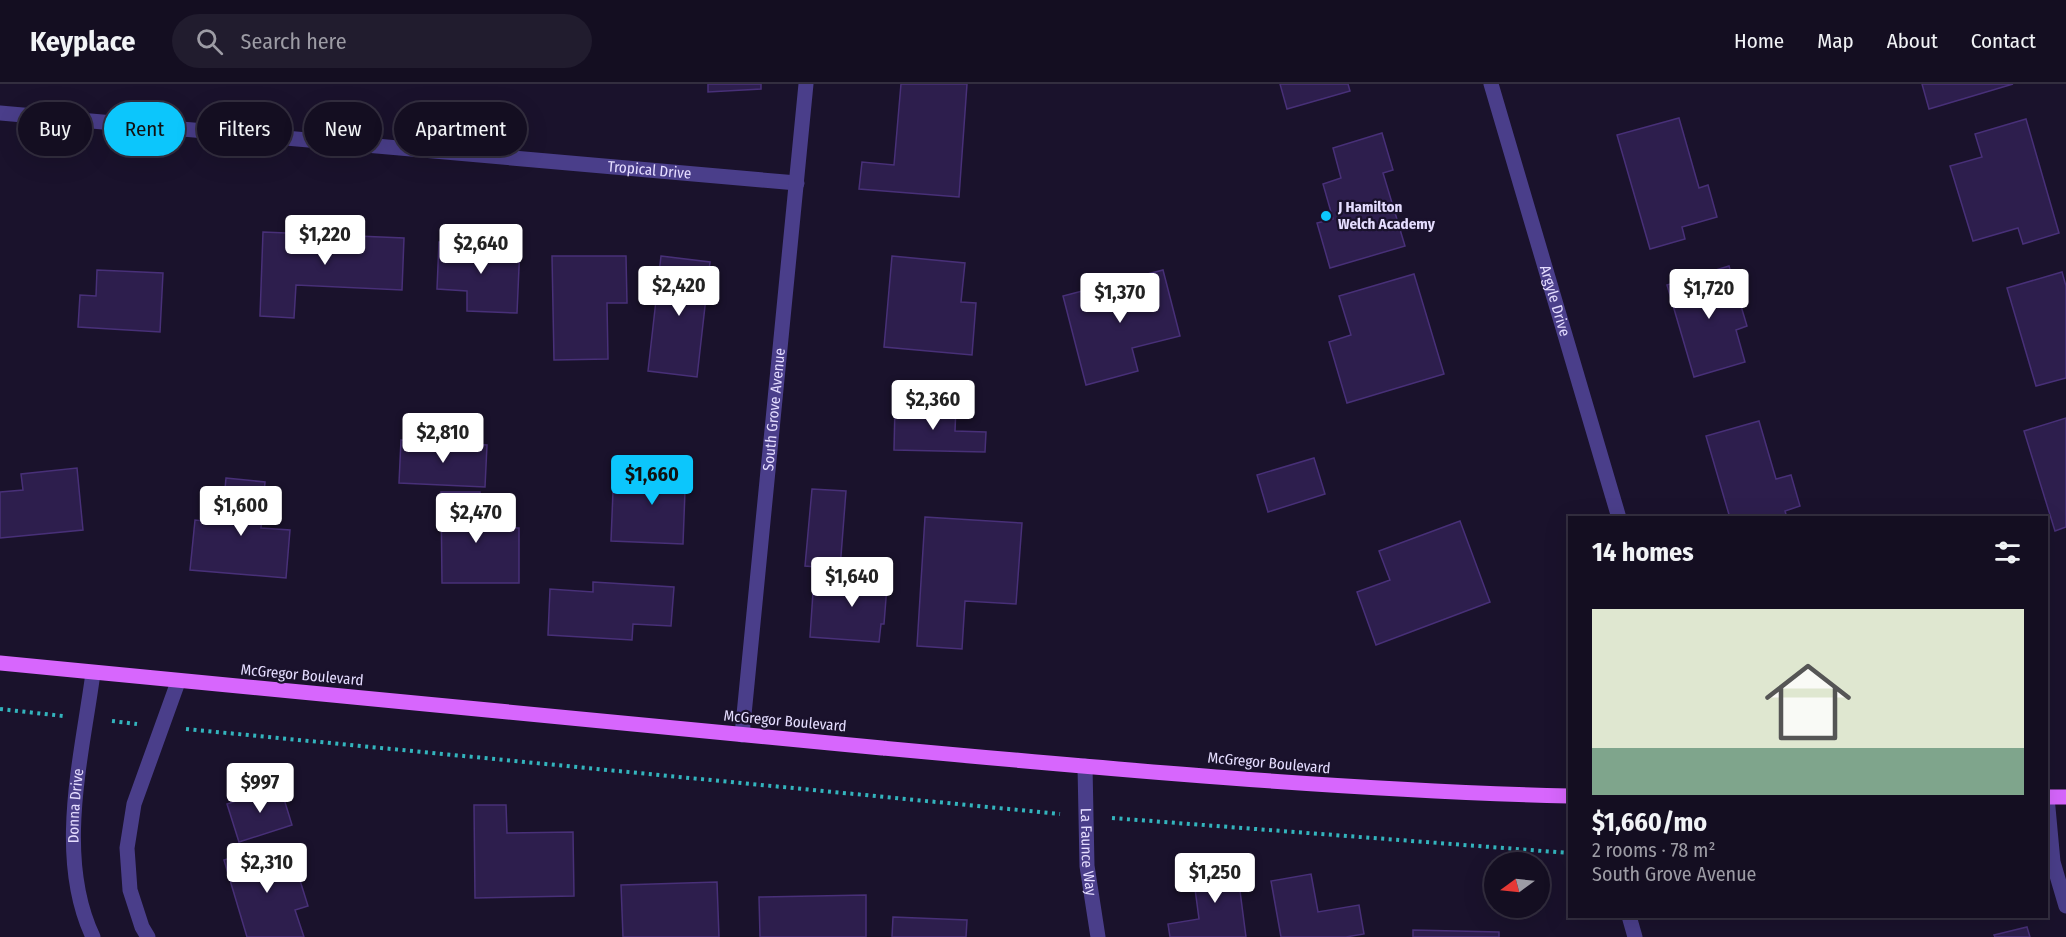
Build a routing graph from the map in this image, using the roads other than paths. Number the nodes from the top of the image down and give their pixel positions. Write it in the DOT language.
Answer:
graph roads {
  1 [pos="806,84"];
  2 [pos="1491,84"];
  3 [pos="0,113"];
  4 [pos="797,183"];
  5 [pos="1618,516"];
  6 [pos="0,663"];
  7 [pos="93,672"];
  8 [pos="178,682"];
  9 [pos="742,735"];
  10 [pos="1085,766"];
  11 [pos="1568,796"];
  12 [pos="2048,797"];
  13 [pos="2066,797"];
  14 [pos="2048,830"];
  15 [pos="2050,862"];
  16 [pos="2066,906"];
  17 [pos="1630,918"];
  18 [pos="93,937"];
  19 [pos="148,937"];
  20 [pos="1098,937"];
  21 [pos="1635,937"];
  1 -- 4 [label="street, South Grove Avenue"];
  2 -- 5 [label="street, Argyle Drive"];
  3 -- 4 [label="street, Tropical Drive"];
  4 -- 9 [label="street, South Grove Avenue"];
  6 -- 7 [label="main road, McGregor Boulevard"];
  7 -- 8 [label="main road, McGregor Boulevard"];
  7 -- 18 [label="street, Donna Drive"];
  8 -- 9 [label="main road, McGregor Boulevard"];
  8 -- 19 [label="street"];
  9 -- 10 [label="main road, McGregor Boulevard"];
  10 -- 11 [label="main road, McGregor Boulevard"];
  10 -- 20 [label="street, La Faunce Way"];
  12 -- 13 [label="main road"];
  14 -- 15 [label="street"];
  15 -- 16 [label="street"];
  17 -- 21 [label="street"];
}
